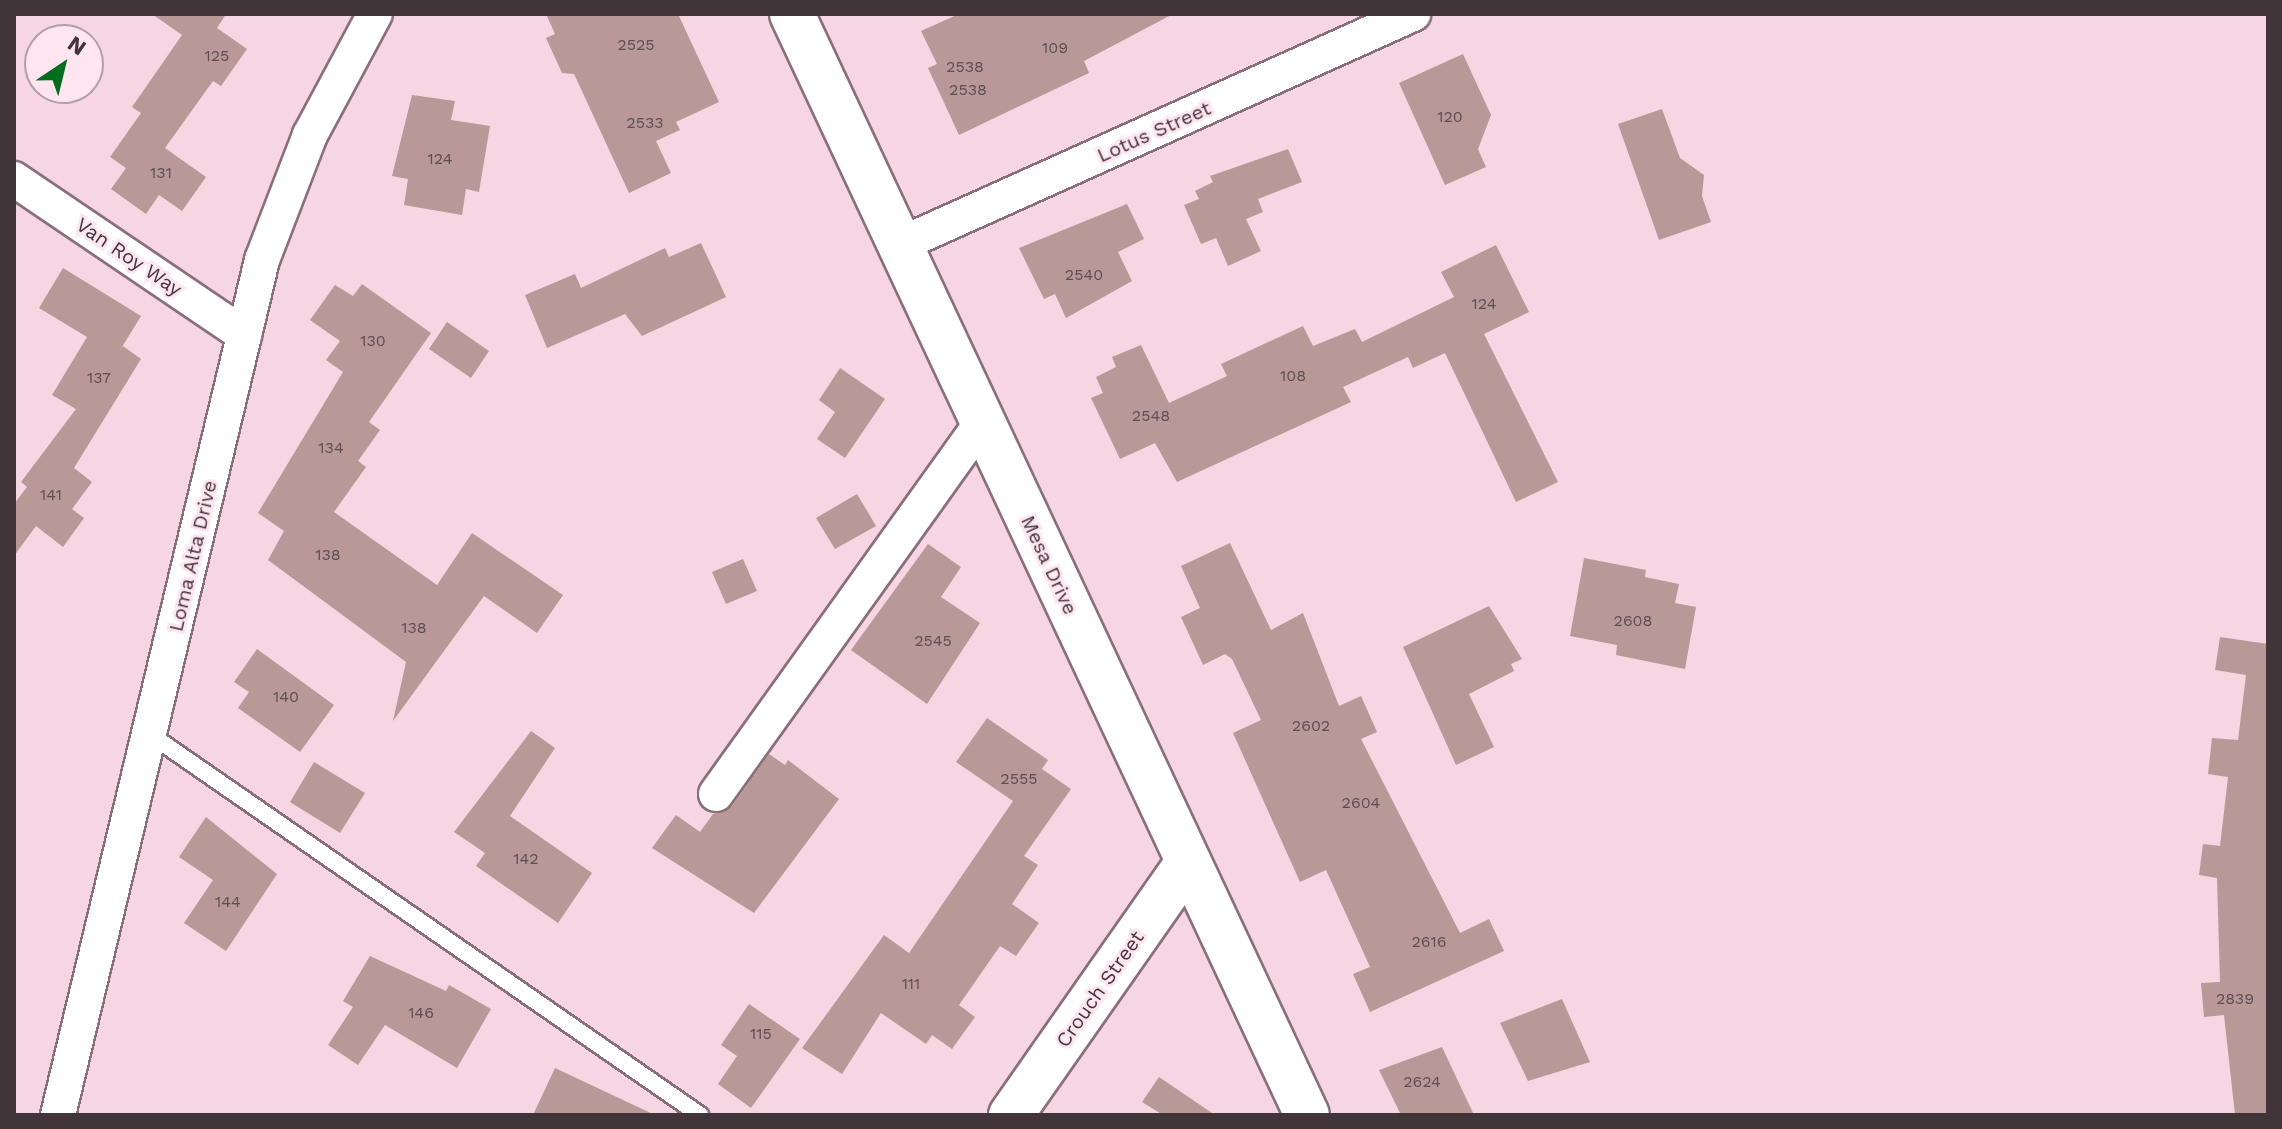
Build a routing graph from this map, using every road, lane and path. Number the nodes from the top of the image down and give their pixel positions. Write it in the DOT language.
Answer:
graph roads {
  1 [pos="375,14"];
  2 [pos="792,14"];
  3 [pos="1411,16"];
  4 [pos="14,179"];
  5 [pos="899,245"];
  6 [pos="244,335"];
  7 [pos="982,423"];
  8 [pos="151,735"];
  9 [pos="716,794"];
  10 [pos="1188,862"];
  11 [pos="52,1112"];
  12 [pos="700,1115"];
  13 [pos="1011,1115"];
  14 [pos="1307,1115"];
  1 -- 6 [label="street, Loma Alta Drive"];
  2 -- 5 [label="main road, Mesa Drive"];
  3 -- 5 [label="street, Lotus Street"];
  4 -- 6 [label="street, Van Roy Way"];
  5 -- 7 [label="main road, Mesa Drive"];
  6 -- 8 [label="street, Loma Alta Drive"];
  7 -- 9 [label="street"];
  7 -- 10 [label="main road, Mesa Drive"];
  8 -- 11 [label="street, Loma Alta Drive"];
  8 -- 12 [label="lane"];
  10 -- 13 [label="main road, Crouch Street"];
  10 -- 14 [label="main road, Mesa Drive"];
}
